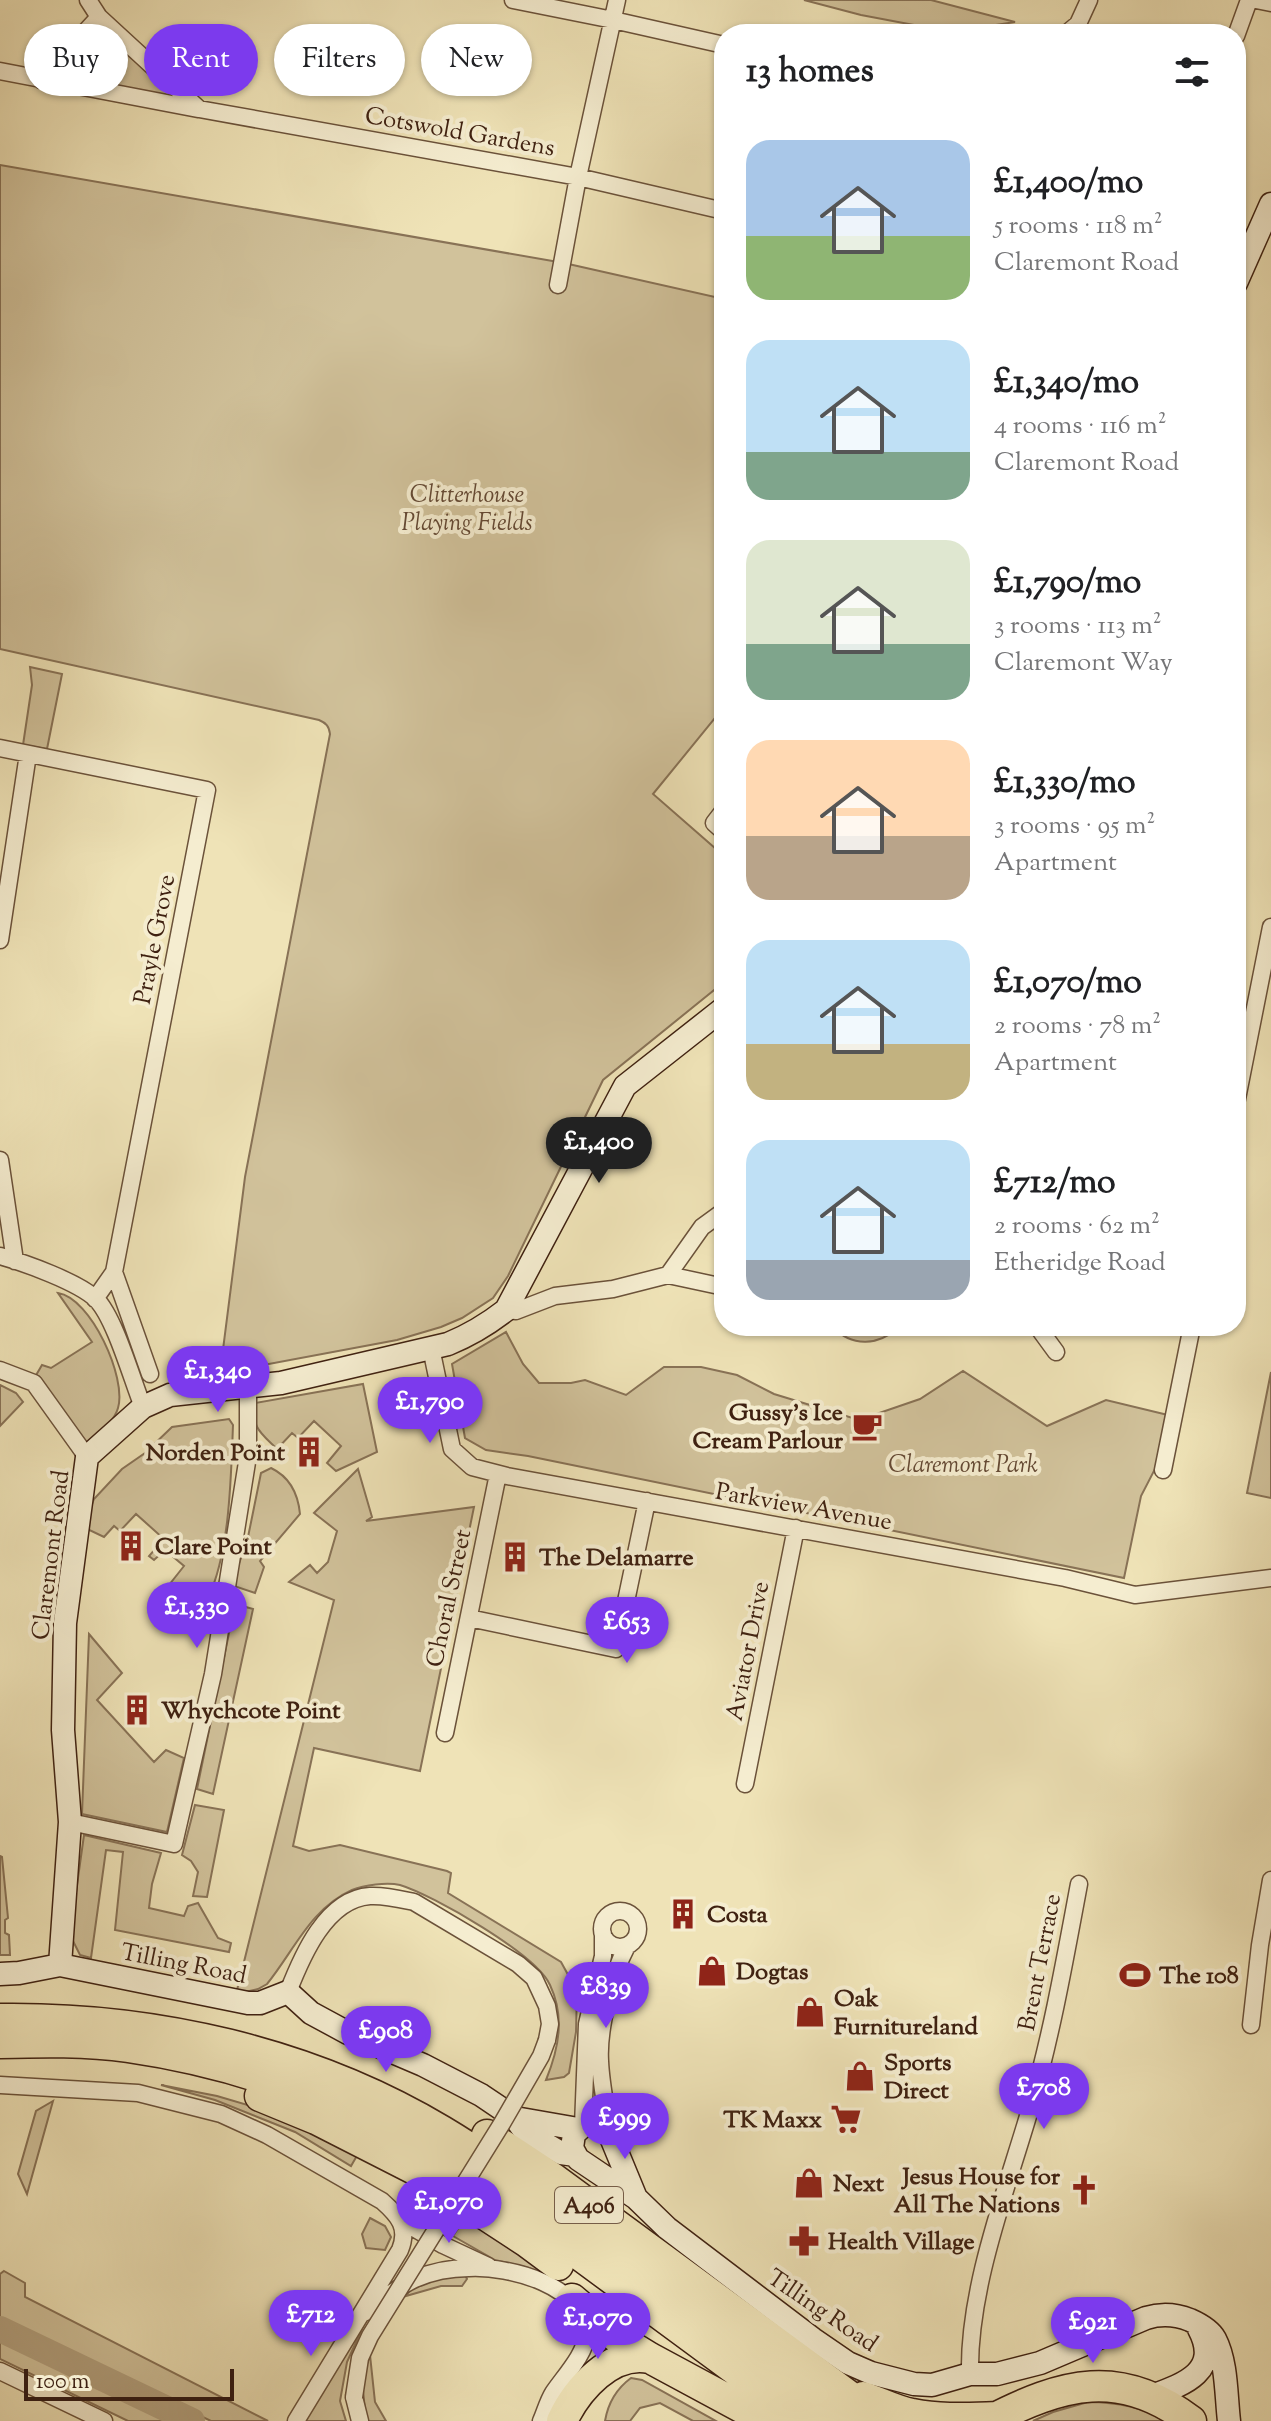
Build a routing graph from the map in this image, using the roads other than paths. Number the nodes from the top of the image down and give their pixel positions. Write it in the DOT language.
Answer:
graph roads {
  1 [pos="88,0"];
  2 [pos="513,0"];
  3 [pos="617,0"];
  4 [pos="1089,0"];
  5 [pos="1249,0"];
  6 [pos="1256,0"];
  7 [pos="1271,3"];
  8 [pos="99,17"];
  9 [pos="613,20"];
  10 [pos="93,24"];
  11 [pos="1078,24"];
  12 [pos="1240,24"];
  13 [pos="714,43"];
  14 [pos="0,71"];
  15 [pos="24,76"];
  16 [pos="128,96"];
  17 [pos="199,109"];
  18 [pos="578,177"];
  19 [pos="1271,206"];
  20 [pos="714,209"];
  21 [pos="1246,261"];
  22 [pos="558,285"];
  23 [pos="0,748"];
  24 [pos="28,754"];
  25 [pos="1271,927"];
  26 [pos="0,940"];
  27 [pos="714,1016"];
  28 [pos="1246,1053"];
  29 [pos="0,1160"];
  30 [pos="714,1218"];
  31 [pos="8,1258"];
  32 [pos="114,1272"];
  33 [pos="668,1275"];
  34 [pos="714,1285"];
  35 [pos="95,1299"];
  36 [pos="506,1310"];
  37 [pos="1044,1336"];
  38 [pos="1190,1336"];
  39 [pos="431,1348"];
  40 [pos="1056,1352"];
  41 [pos="0,1370"];
  42 [pos="150,1374"];
  43 [pos="248,1388"];
  44 [pos="143,1407"];
  45 [pos="87,1457"];
  46 [pos="1163,1470"];
  47 [pos="503,1475"];
  48 [pos="647,1501"];
  49 [pos="796,1528"];
  50 [pos="1271,1578"];
  51 [pos="469,1618"];
  52 [pos="445,1733"];
  53 [pos="745,1784"];
  54 [pos="70,1822"];
  55 [pos="1271,1880"];
  56 [pos="1079,1884"];
  57 [pos="603,1934"];
  58 [pos="627,1946"];
  59 [pos="60,1965"];
  60 [pos="0,1974"];
  61 [pos="288,1992"];
  62 [pos="0,2019"];
  63 [pos="1251,2025"];
  64 [pos="0,2043"];
  65 [pos="211,2052"];
  66 [pos="0,2085"];
  67 [pos="515,2118"];
  68 [pos="580,2128"];
  69 [pos="611,2140"];
  70 [pos="580,2159"];
  71 [pos="636,2198"];
  72 [pos="400,2220"];
  73 [pos="493,2269"];
  74 [pos="572,2299"];
  75 [pos="359,2316"];
  76 [pos="1191,2321"];
  77 [pos="650,2358"];
  78 [pos="753,2369"];
  79 [pos="0,2371"];
  80 [pos="970,2374"];
  81 [pos="835,2386"];
  82 [pos="1152,2396"];
  83 [pos="993,2419"];
  84 [pos="104,2421"];
  85 [pos="296,2421"];
  86 [pos="360,2421"];
  87 [pos="541,2421"];
  88 [pos="562,2421"];
  89 [pos="768,2421"];
  90 [pos="805,2421"];
  91 [pos="846,2421"];
  92 [pos="883,2421"];
  93 [pos="1191,2421"];
  94 [pos="1229,2421"];
  1 -- 8 [label="street"];
  2 -- 9 [label="street"];
  3 -- 9 [label="street"];
  4 -- 11 [label="street"];
  5 -- 12 [label="street"];
  6 -- 7 [label="street"];
  8 -- 10 [label="street"];
  8 -- 17 [label="street"];
  9 -- 13 [label="street"];
  9 -- 18 [label="street"];
  14 -- 15 [label="street, Cotswold Gardens"];
  16 -- 17 [label="street, Cotswold Gardens"];
  17 -- 18 [label="street, Cotswold Gardens"];
  18 -- 20 [label="street, Cotswold Gardens"];
  18 -- 22 [label="street"];
  19 -- 21 [label="street"];
  23 -- 24 [label="street, Prayle Grove"];
  24 -- 26 [label="street"];
  24 -- 32 [label="street, Prayle Grove"];
  25 -- 28 [label="street"];
  27 -- 36 [label="street, Claremont Road"];
  29 -- 31 [label="street"];
  30 -- 33 [label="street"];
  31 -- 35 [label="street"];
  32 -- 35 [label="street, Prayle Grove"];
  32 -- 42 [label="street"];
  33 -- 34 [label="street"];
  33 -- 36 [label="street"];
  35 -- 44 [label="street"];
  36 -- 39 [label="street, Claremont Road"];
  37 -- 40 [label="street"];
  38 -- 46 [label="street"];
  39 -- 43 [label="street, Claremont Road"];
  39 -- 47 [label="street, Parkview Avenue"];
  41 -- 45 [label="street"];
  43 -- 44 [label="street, Claremont Road"];
  43 -- 54 [label="street"];
  44 -- 45 [label="street, Claremont Road"];
  45 -- 54 [label="street, Claremont Road"];
  47 -- 48 [label="street, Parkview Avenue"];
  47 -- 51 [label="street, Choral Street"];
  48 -- 49 [label="street, Parkview Avenue"];
  48 -- 51 [label="street"];
  49 -- 50 [label="street, Parkview Avenue"];
  49 -- 53 [label="street, Aviator Drive"];
  51 -- 52 [label="street, Choral Street"];
  54 -- 59 [label="street, Claremont Road"];
  55 -- 63 [label="street"];
  56 -- 80 [label="street, Brent Terrace"];
  57 -- 58 [label="street"];
  57 -- 58 [label="street"];
  57 -- 68 [label="street"];
  58 -- 69 [label="street"];
  59 -- 60 [label="street, Tilling Road"];
  59 -- 61 [label="street, Tilling Road"];
  61 -- 67 [label="street, Tilling Road"];
  61 -- 86 [label="street, bridge"];
  62 -- 65 [label="highway, A406"];
  64 -- 65 [label="highway, A406"];
  65 -- 78 [label="highway, A406"];
  65 -- 81 [label="highway, A406"];
  65 -- 89 [label="highway, A406"];
  66 -- 72 [label="street"];
  67 -- 68 [label="street, Tilling Road"];
  67 -- 70 [label="street, Tilling Road"];
  68 -- 69 [label="street"];
  68 -- 70 [label="street"];
  69 -- 70 [label="street"];
  69 -- 71 [label="street, Tilling Road"];
  70 -- 71 [label="street, Tilling Road"];
  71 -- 80 [label="street, Tilling Road"];
  72 -- 73 [label="street"];
  72 -- 75 [label="street"];
  73 -- 74 [label="street"];
  73 -- 75 [label="street"];
  74 -- 77 [label="highway"];
  74 -- 87 [label="street"];
  75 -- 85 [label="street"];
  76 -- 80 [label="street, Tilling Road"];
  76 -- 82 [label="street"];
  76 -- 94 [label="street"];
  77 -- 88 [label="highway"];
  77 -- 89 [label="highway"];
  78 -- 90 [label="highway, A406"];
  78 -- 91 [label="highway, A406"];
  79 -- 84 [label="street"];
  81 -- 83 [label="highway"];
  81 -- 92 [label="highway"];
  82 -- 83 [label="highway"];
  82 -- 93 [label="highway"];
}
